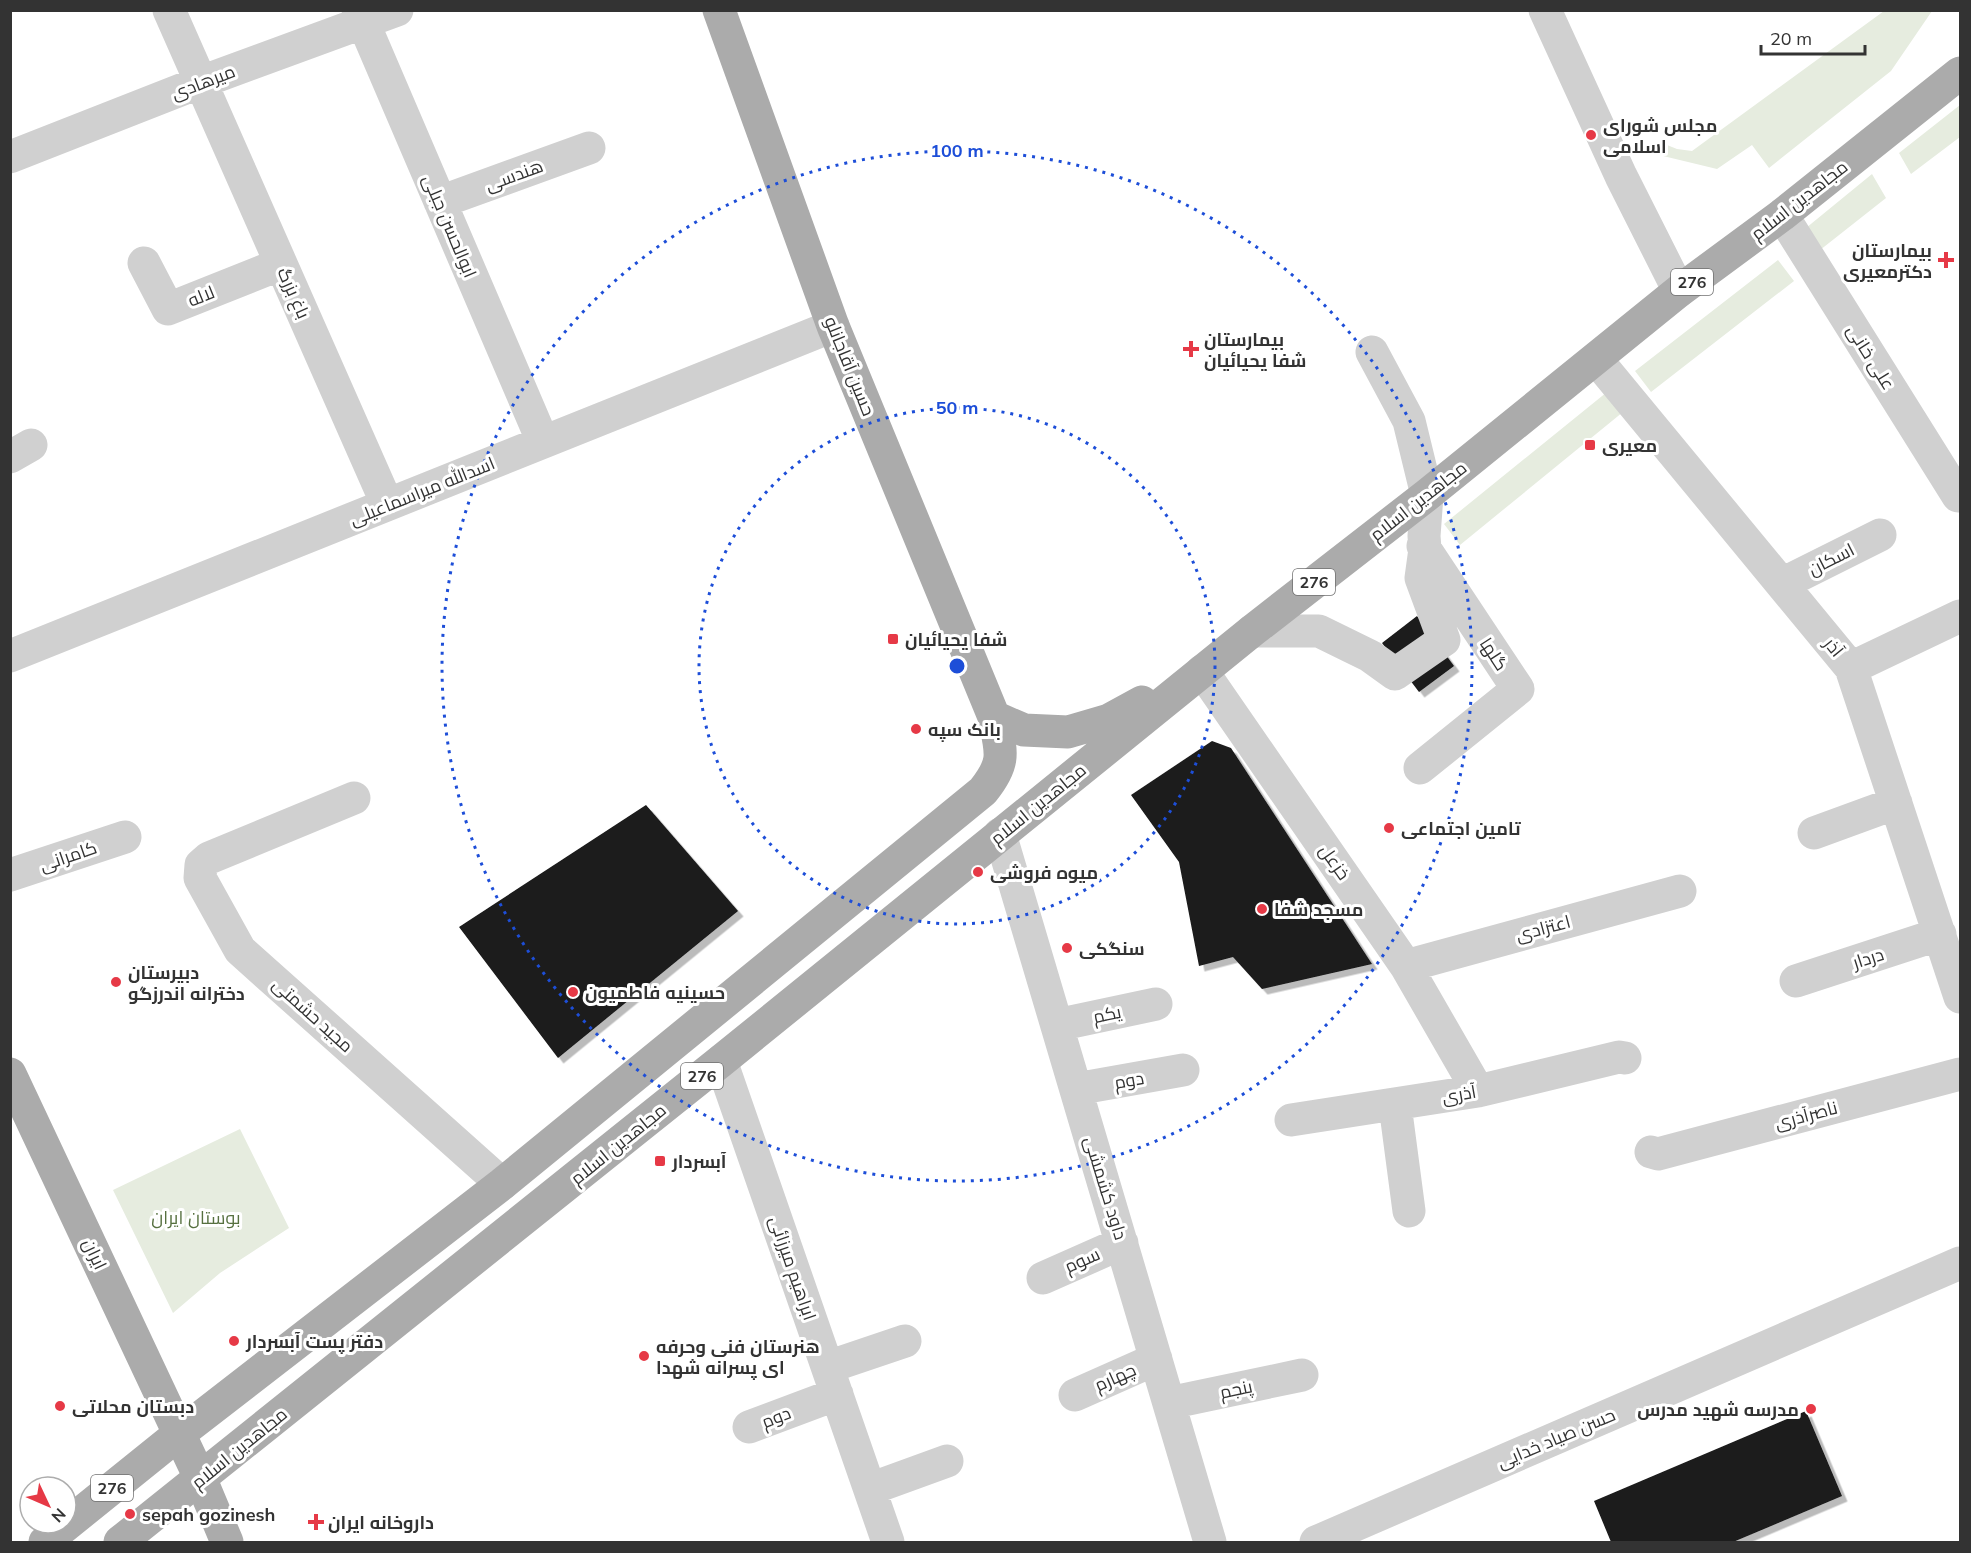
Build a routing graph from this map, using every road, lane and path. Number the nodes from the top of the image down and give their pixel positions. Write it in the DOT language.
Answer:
graph roads {
  1 [pos="169,10"];
  2 [pos="397,10"];
  3 [pos="719,10"];
  4 [pos="1545,10"];
  5 [pos="360,17"];
  6 [pos="1960,73"];
  7 [pos="201,82"];
  8 [pos="589,148"];
  9 [pos="10,157"];
  10 [pos="440,201"];
  11 [pos="1782,215"];
  12 [pos="144,263"];
  13 [pos="281,264"];
  14 [pos="1679,291"];
  15 [pos="833,326"];
  16 [pos="1372,351"];
  17 [pos="1596,359"];
  18 [pos="543,442"];
  19 [pos="1960,494"];
  20 [pos="1427,495"];
  21 [pos="387,504"];
  22 [pos="1401,514"];
  23 [pos="1880,534"];
  24 [pos="1425,549"];
  25 [pos="1782,584"];
  26 [pos="1960,616"];
  27 [pos="1252,631"];
  28 [pos="10,656"];
  29 [pos="1851,668"];
  30 [pos="1202,671"];
  31 [pos="994,717"];
  32 [pos="1420,768"];
  33 [pos="354,798"];
  34 [pos="1896,803"];
  35 [pos="1814,833"];
  36 [pos="1000,834"];
  37 [pos="125,837"];
  38 [pos="10,875"];
  39 [pos="1680,891"];
  40 [pos="1940,934"];
  41 [pos="1406,966"];
  42 [pos="1796,981"];
  43 [pos="1960,996"];
  44 [pos="1156,1004"];
  45 [pos="1057,1025"];
  46 [pos="1625,1058"];
  47 [pos="721,1061"];
  48 [pos="1183,1070"];
  49 [pos="10,1074"];
  50 [pos="1960,1074"];
  51 [pos="1076,1089"];
  52 [pos="1478,1090"];
  53 [pos="1395,1105"];
  54 [pos="1290,1120"];
  55 [pos="1651,1152"];
  56 [pos="502,1184"];
  57 [pos="1409,1211"];
  58 [pos="1122,1243"];
  59 [pos="1960,1263"];
  60 [pos="1043,1278"];
  61 [pos="905,1341"];
  62 [pos="1156,1359"];
  63 [pos="1302,1375"];
  64 [pos="832,1380"];
  65 [pos="1075,1395"];
  66 [pos="1169,1403"];
  67 [pos="750,1427"];
  68 [pos="179,1434"];
  69 [pos="947,1461"];
  70 [pos="201,1480"];
  71 [pos="870,1489"];
  72 [pos="45,1542"];
  73 [pos="120,1542"];
  74 [pos="227,1542"];
  75 [pos="888,1542"];
  76 [pos="1210,1542"];
  77 [pos="1316,1542"];
  1 -- 7 [label="street, باغ بزرگ"];
  2 -- 5 [label="street, میرهادی"];
  3 -- 15 [label="main road, حسین آقاجانلو"];
  4 -- 14 [label="street"];
  5 -- 7 [label="street, میرهادی"];
  5 -- 10 [label="street, ابوالحسن جبلی"];
  6 -- 11 [label="main road, مجاهدین اسلام / 276"];
  7 -- 9 [label="street, میرهادی"];
  7 -- 13 [label="street, باغ بزرگ"];
  8 -- 10 [label="street, هندسی"];
  10 -- 18 [label="street, ابوالحسن جبلی"];
  11 -- 14 [label="main road, مجاهدین اسلام / 276"];
  11 -- 19 [label="street, علی خانی"];
  12 -- 13 [label="street, لاله"];
  13 -- 21 [label="street, باغ بزرگ"];
  14 -- 17 [label="main road, مجاهدین اسلام / 276"];
  15 -- 18 [label="street, اسدالله میراسماعیلی"];
  15 -- 31 [label="main road, حسین آقاجانلو"];
  16 -- 20 [label="street"];
  17 -- 20 [label="main road, مجاهدین اسلام / 276"];
  17 -- 25 [label="street, آذر"];
  18 -- 21 [label="street, اسدالله میراسماعیلی"];
  20 -- 22 [label="main road, مجاهدین اسلام / 276"];
  20 -- 24 [label="street"];
  21 -- 28 [label="street, اسدالله میراسماعیلی"];
  22 -- 24 [label="street, گلها"];
  22 -- 27 [label="main road, مجاهدین اسلام / 276"];
  23 -- 25 [label="street, اسکان"];
  24 -- 27 [label="street"];
  24 -- 32 [label="street, گلها"];
  25 -- 29 [label="street, آذر"];
  26 -- 29 [label="street"];
  27 -- 30 [label="main road, مجاهدین اسلام / 276"];
  29 -- 34 [label="street, آذر"];
  30 -- 31 [label="main road"];
  30 -- 36 [label="main road, مجاهدین اسلام / 276"];
  30 -- 41 [label="street, خزعل"];
  31 -- 56 [label="main road, حسین آقاجانلو / 276"];
  33 -- 56 [label="street, مجید حشمتی"];
  34 -- 35 [label="street"];
  34 -- 40 [label="street, آذر"];
  36 -- 45 [label="street, داود کشمشی"];
  36 -- 47 [label="main road, مجاهدین اسلام / 276"];
  37 -- 38 [label="street, کامرانی"];
  39 -- 41 [label="street, اعتزادی"];
  40 -- 42 [label="street, دردار"];
  40 -- 43 [label="street, آذر"];
  41 -- 52 [label="street, خزعل"];
  44 -- 45 [label="street, یکم"];
  45 -- 51 [label="street, داود کشمشی"];
  46 -- 52 [label="street, آذری"];
  47 -- 64 [label="street, ابراهیم میرزائی"];
  47 -- 70 [label="main road, مجاهدین اسلام / 276"];
  48 -- 51 [label="street, دوم"];
  49 -- 68 [label="main road, ایران"];
  50 -- 55 [label="street, ناصرآذری"];
  51 -- 58 [label="street, داود کشمشی"];
  52 -- 53 [label="street, آذری"];
  53 -- 54 [label="street, آذری"];
  53 -- 57 [label="street"];
  56 -- 68 [label="main road, 276"];
  58 -- 60 [label="street, سوم"];
  58 -- 62 [label="street, داود کشمشی"];
  59 -- 77 [label="street, حسن صیاد خدایی"];
  61 -- 64 [label="street"];
  62 -- 65 [label="street, چهارم"];
  62 -- 66 [label="street, داود کشمشی"];
  63 -- 66 [label="street, پنجم"];
  64 -- 67 [label="street, دوم"];
  64 -- 71 [label="street, ابراهیم میرزائی"];
  66 -- 76 [label="street, داود کشمشی"];
  68 -- 70 [label="main road, ایران"];
  68 -- 72 [label="main road, 276"];
  69 -- 71 [label="street"];
  70 -- 73 [label="main road, مجاهدین اسلام / 276"];
  70 -- 74 [label="main road, ایران"];
  71 -- 75 [label="street, ابراهیم میرزائی"];
}
